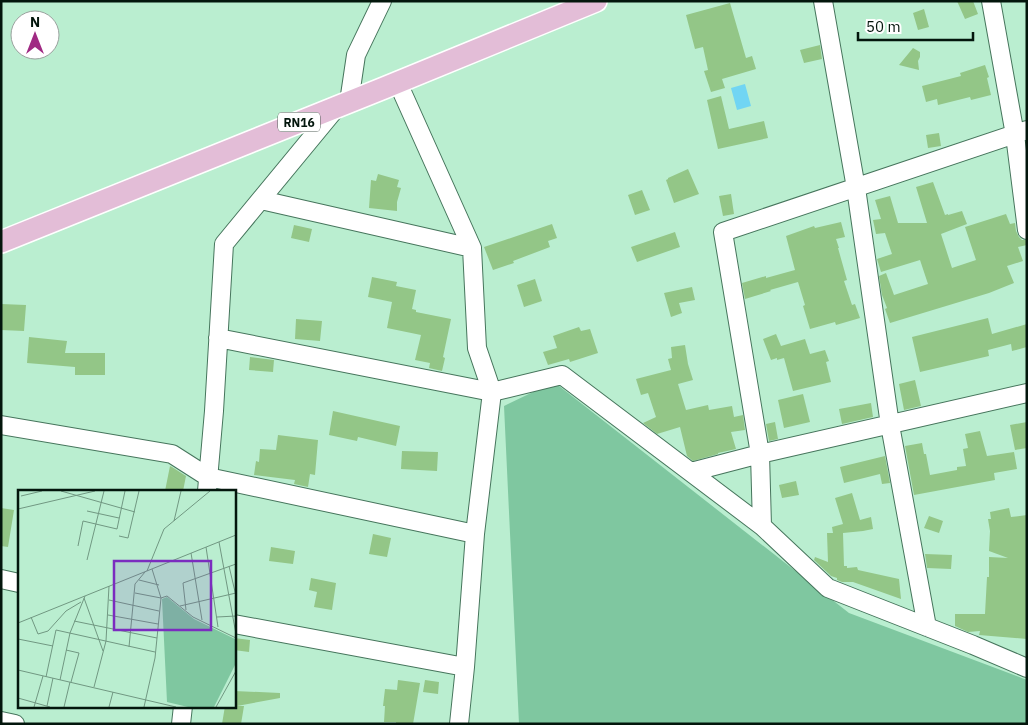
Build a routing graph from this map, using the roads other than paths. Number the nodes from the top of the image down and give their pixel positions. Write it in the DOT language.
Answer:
graph roads {
  1 [pos="382,1"];
  2 [pos="596,1"];
  3 [pos="824,1"];
  4 [pos="991,1"];
  5 [pos="398,83"];
  6 [pos="343,105"];
  7 [pos="1021,133"];
  8 [pos="856,188"];
  9 [pos="261,200"];
  10 [pos="1027,230"];
  11 [pos="1,242"];
  12 [pos="472,248"];
  13 [pos="218,338"];
  14 [pos="492,392"];
  15 [pos="1027,393"];
  16 [pos="890,425"];
  17 [pos="1,426"];
  18 [pos="760,454"];
  19 [pos="690,472"];
  20 [pos="207,484"];
  21 [pos="762,526"];
  22 [pos="475,534"];
  23 [pos="1,579"];
  24 [pos="18,583"];
  25 [pos="235,624"];
  26 [pos="927,627"];
  27 [pos="465,667"];
  28 [pos="1027,668"];
  29 [pos="183,708"];
  30 [pos="1,721"];
  31 [pos="14,724"];
  32 [pos="180,724"];
  33 [pos="459,724"];
  1 -- 6 [label="street"];
  2 -- 5 [label="main road, RN16"];
  3 -- 8 [label="street"];
  4 -- 7 [label="street"];
  5 -- 6 [label="main road, RN16"];
  5 -- 12 [label="street"];
  6 -- 9 [label="street"];
  6 -- 11 [label="main road, RN16"];
  7 -- 8 [label="street"];
  7 -- 10 [label="street"];
  8 -- 16 [label="street"];
  8 -- 18 [label="street"];
  9 -- 12 [label="street"];
  9 -- 13 [label="street"];
  12 -- 14 [label="street"];
  13 -- 14 [label="street"];
  13 -- 20 [label="street"];
  14 -- 19 [label="street"];
  14 -- 22 [label="street"];
  15 -- 16 [label="street"];
  16 -- 18 [label="street"];
  16 -- 26 [label="street"];
  17 -- 20 [label="street"];
  18 -- 19 [label="street"];
  18 -- 21 [label="street"];
  19 -- 21 [label="street"];
  20 -- 22 [label="street"];
  21 -- 26 [label="street"];
  22 -- 27 [label="street"];
  23 -- 24 [label="street"];
  25 -- 27 [label="street"];
  26 -- 28 [label="street"];
  27 -- 33 [label="street"];
  29 -- 32 [label="street"];
  30 -- 31 [label="street"];
}
